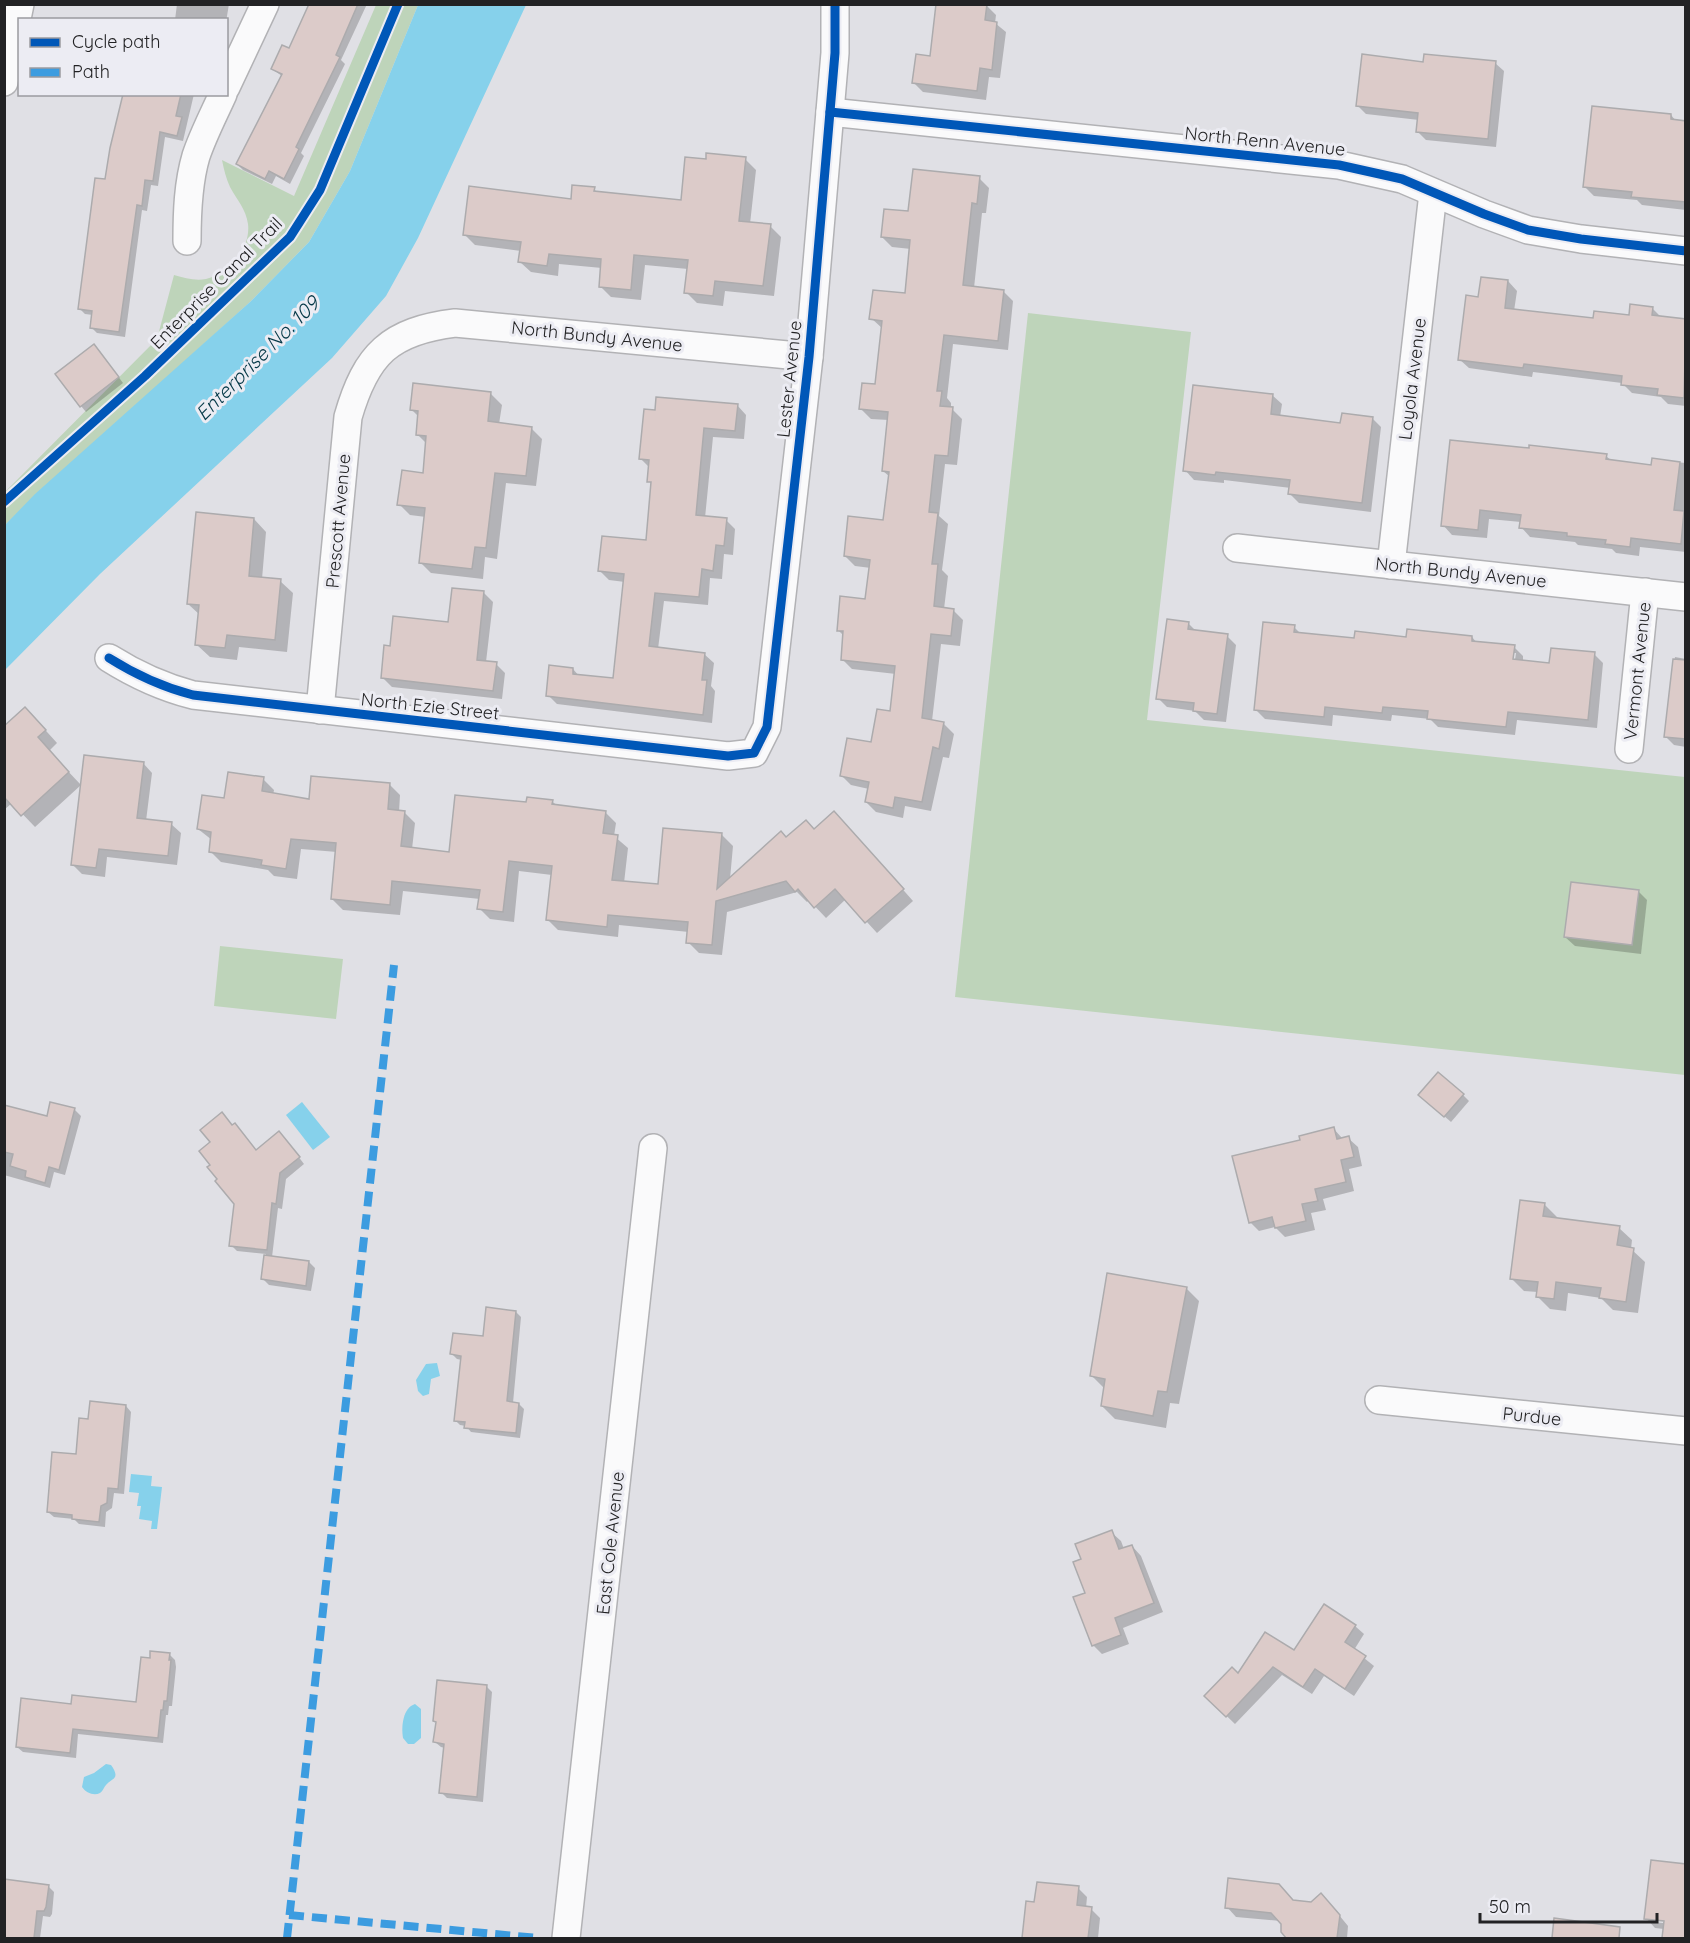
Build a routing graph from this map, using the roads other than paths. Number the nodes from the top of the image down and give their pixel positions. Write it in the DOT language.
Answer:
graph roads {
  1 [pos="20,4"];
  2 [pos="265,4"];
  3 [pos="835,4"];
  4 [pos="4,82"];
  5 [pos="228,83"];
  6 [pos="222,96"];
  7 [pos="830,112"];
  8 [pos="1433,193"];
  9 [pos="187,241"];
  10 [pos="1686,250"];
  11 [pos="390,344"];
  12 [pos="809,357"];
  13 [pos="1237,548"];
  14 [pos="1391,565"];
  15 [pos="1645,592"];
  16 [pos="1686,597"];
  17 [pos="109,658"];
  18 [pos="321,710"];
  19 [pos="1629,749"];
  20 [pos="754,753"];
  21 [pos="653,1148"];
  22 [pos="1379,1400"];
  23 [pos="1686,1431"];
  24 [pos="566,1938"];
  1 -- 4 [label="street"];
  2 -- 5 [label="street"];
  3 -- 7 [label="street, Lester Avenue"];
  6 -- 9 [label="street"];
  7 -- 8 [label="street, North Renn Avenue"];
  7 -- 12 [label="street, Lester Avenue"];
  8 -- 10 [label="street, North Renn Avenue"];
  8 -- 14 [label="street, Loyola Avenue"];
  11 -- 12 [label="street, North Bundy Avenue"];
  11 -- 18 [label="street, Prescott Avenue"];
  12 -- 20 [label="street, Lester Avenue"];
  13 -- 14 [label="street, North Bundy Avenue"];
  14 -- 15 [label="street, North Bundy Avenue"];
  15 -- 16 [label="street, North Bundy Avenue"];
  15 -- 19 [label="street, Vermont Avenue"];
  17 -- 18 [label="street, North Ezie Street"];
  18 -- 20 [label="street, North Ezie Street"];
  21 -- 24 [label="street, East Cole Avenue"];
  22 -- 23 [label="street, Purdue"];
}
